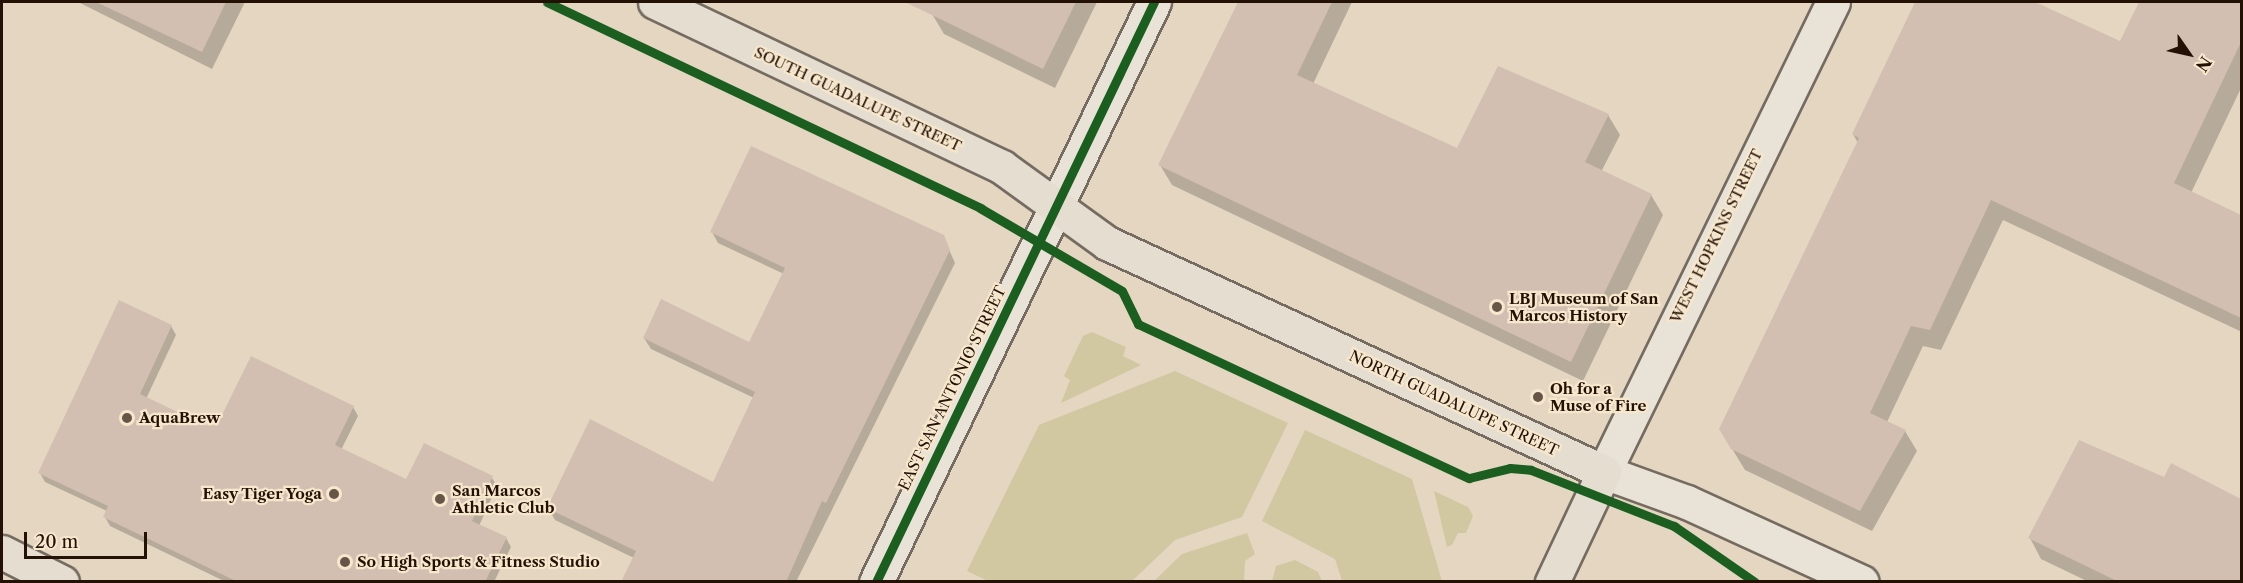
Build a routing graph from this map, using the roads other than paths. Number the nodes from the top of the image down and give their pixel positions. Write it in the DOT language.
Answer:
graph roads {
  1 [pos="655,2"];
  2 [pos="1154,2"];
  3 [pos="1833,2"];
  4 [pos="1056,207"];
  5 [pos="1604,472"];
  6 [pos="2,552"];
  7 [pos="62,582"];
  8 [pos="876,582"];
  9 [pos="1552,582"];
  10 [pos="1862,582"];
  1 -- 4 [label="main road, SOUTH GUADALUPE STREET"];
  2 -- 4 [label="main road, EAST SAN ANTONIO STREET"];
  3 -- 5 [label="main road, WEST HOPKINS STREET"];
  4 -- 5 [label="main road, NORTH GUADALUPE STREET"];
  4 -- 8 [label="main road, EAST SAN ANTONIO STREET"];
  5 -- 9 [label="main road"];
  5 -- 10 [label="main road, NORTH GUADALUPE STREET"];
  6 -- 7 [label="main road"];
}
